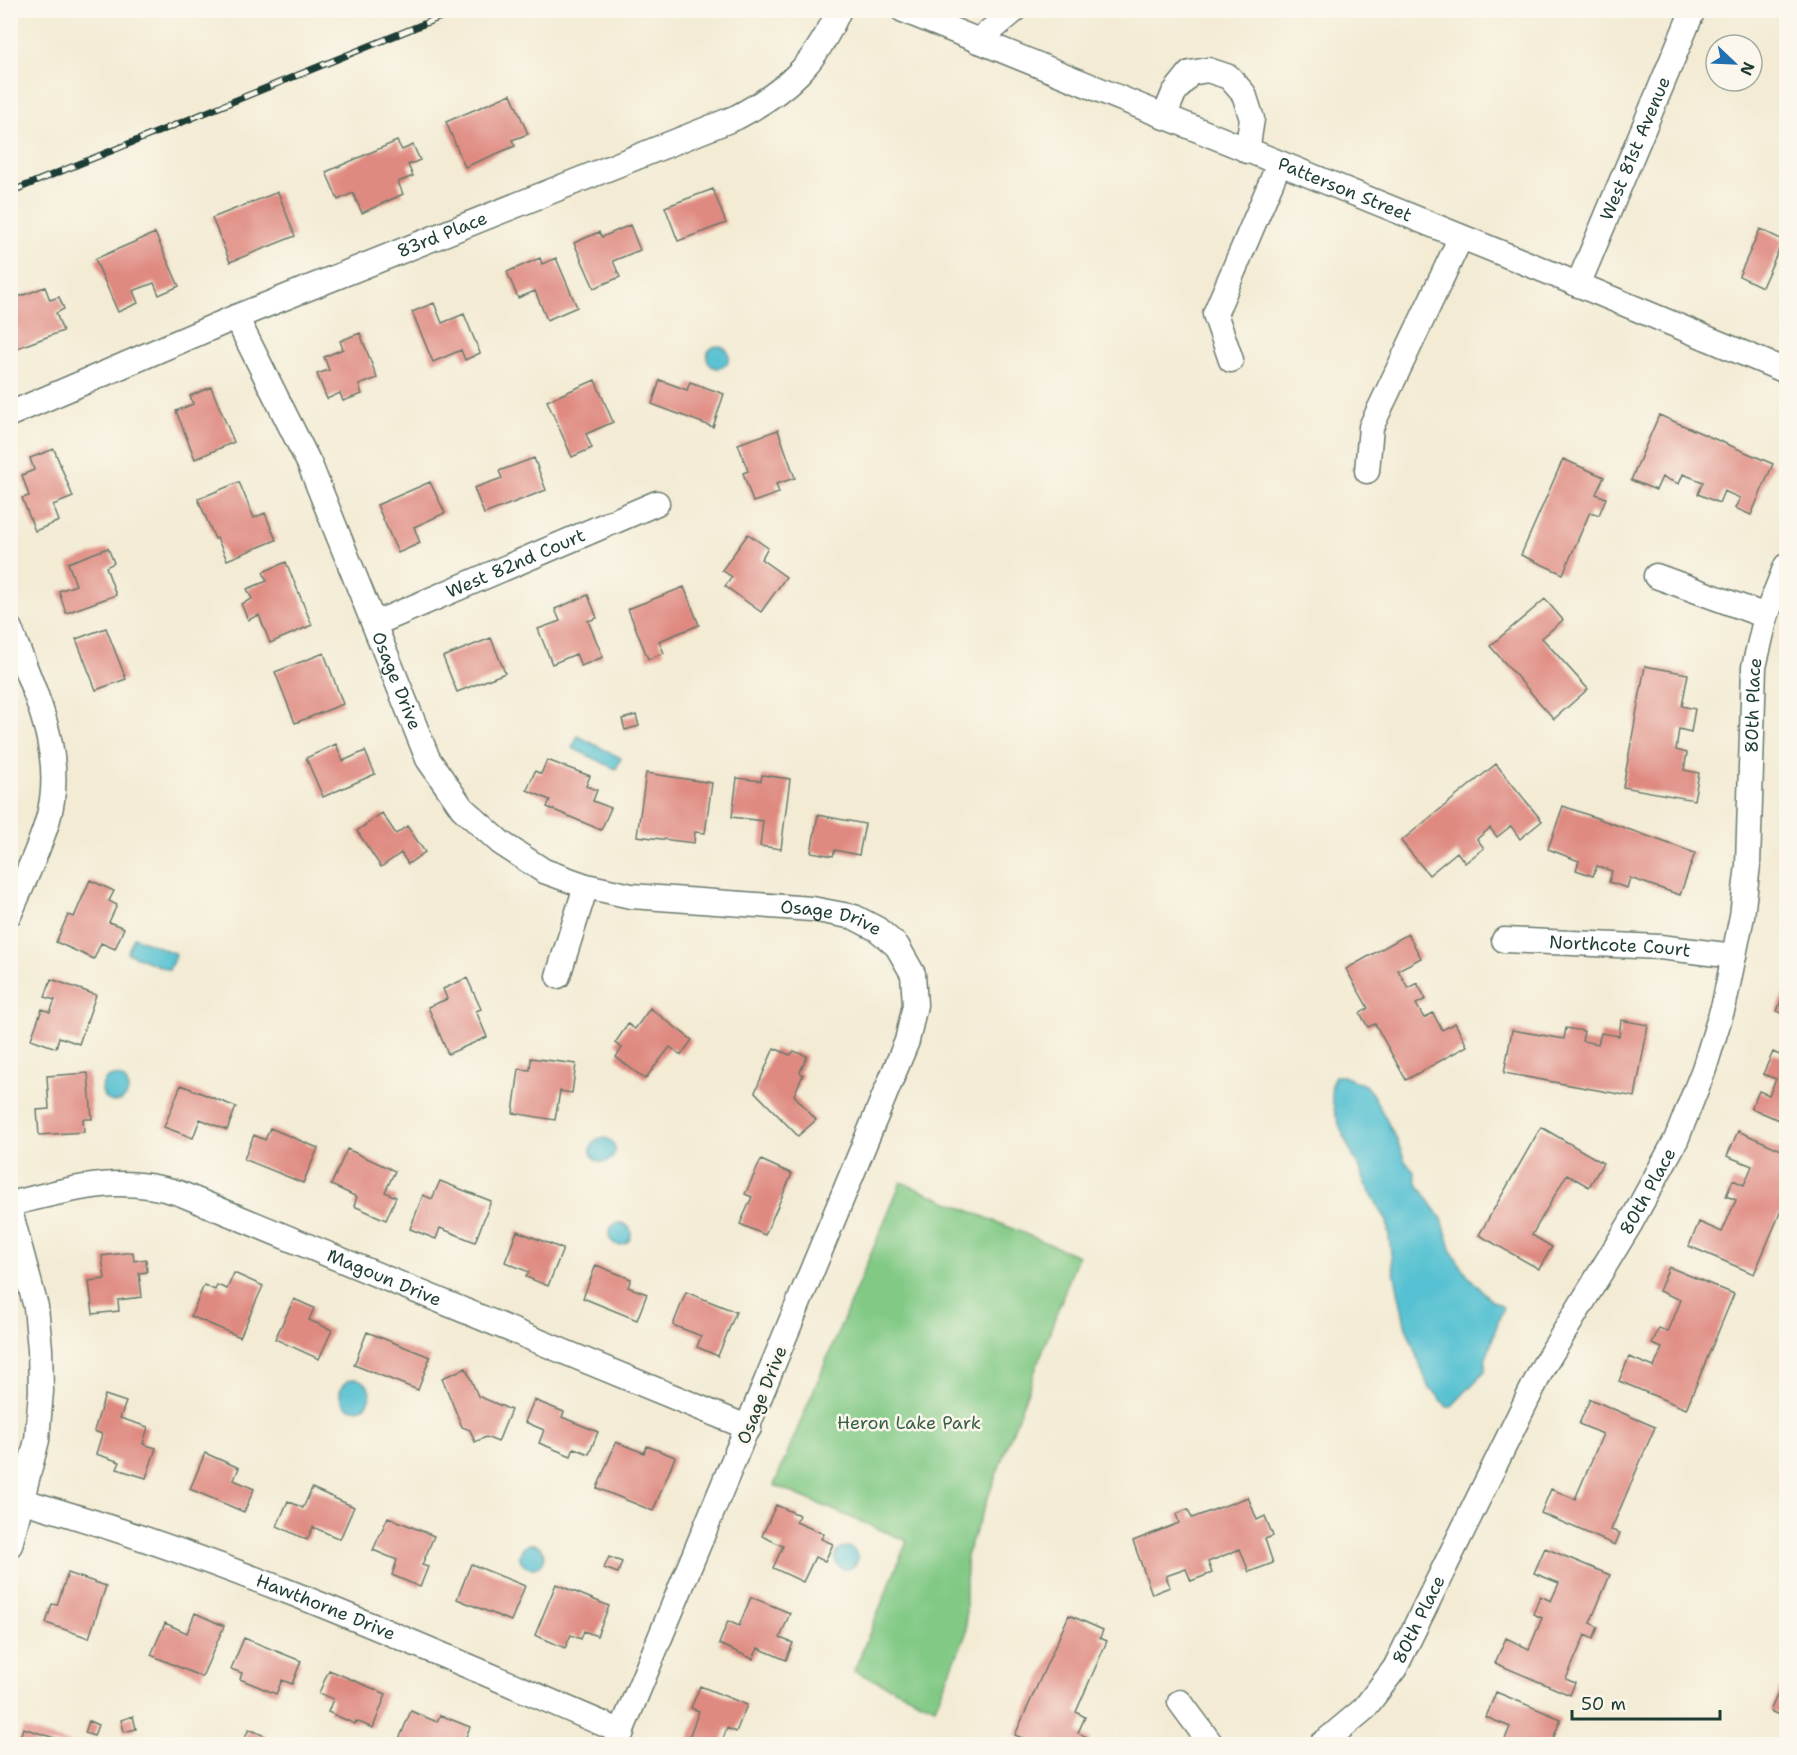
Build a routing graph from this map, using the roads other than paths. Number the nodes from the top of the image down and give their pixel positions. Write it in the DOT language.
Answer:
graph roads {
  1 [pos="839,10"];
  2 [pos="903,10"];
  3 [pos="1015,10"];
  4 [pos="1693,10"];
  5 [pos="934,17"];
  6 [pos="978,41"];
  7 [pos="1164,117"];
  8 [pos="1247,151"];
  9 [pos="1278,164"];
  10 [pos="1461,237"];
  11 [pos="1578,285"];
  12 [pos="236,317"];
  13 [pos="1231,360"];
  14 [pos="1786,371"];
  15 [pos="10,414"];
  16 [pos="1367,471"];
  17 [pos="657,503"];
  18 [pos="1786,566"];
  19 [pos="1656,576"];
  20 [pos="1766,616"];
  21 [pos="374,624"];
  22 [pos="10,629"];
  23 [pos="586,886"];
  24 [pos="10,913"];
  25 [pos="1504,940"];
  26 [pos="1734,956"];
  27 [pos="558,976"];
  28 [pos="10,1204"];
  29 [pos="10,1211"];
  30 [pos="749,1428"];
  31 [pos="22,1501"];
  32 [pos="10,1545"];
  33 [pos="1180,1702"];
  34 [pos="619,1738"];
  35 [pos="1211,1744"];
  36 [pos="1322,1744"];
  1 -- 12 [label="street, 83rd Place"];
  2 -- 5 [label="street, Patterson Street"];
  3 -- 6 [label="street"];
  4 -- 11 [label="street, West 81st Avenue"];
  5 -- 6 [label="street, Patterson Street"];
  6 -- 7 [label="street, Patterson Street"];
  7 -- 8 [label="street, Patterson Street"];
  7 -- 8 [label="street"];
  8 -- 9 [label="street, Patterson Street"];
  9 -- 10 [label="street, Patterson Street"];
  9 -- 13 [label="street"];
  10 -- 11 [label="street, Patterson Street"];
  10 -- 16 [label="street"];
  11 -- 14 [label="street, Patterson Street"];
  12 -- 15 [label="street, 83rd Place"];
  12 -- 21 [label="street, Osage Drive"];
  17 -- 21 [label="street, West 82nd Court"];
  18 -- 20 [label="street, 80th Place"];
  19 -- 20 [label="street"];
  20 -- 26 [label="street, 80th Place"];
  21 -- 23 [label="street, Osage Drive"];
  22 -- 24 [label="street"];
  23 -- 27 [label="street"];
  23 -- 30 [label="street, Osage Drive"];
  25 -- 26 [label="street, Northcote Court"];
  26 -- 36 [label="street, 80th Place"];
  28 -- 30 [label="street, Magoun Drive"];
  29 -- 31 [label="street"];
  30 -- 34 [label="street, Osage Drive"];
  31 -- 32 [label="street"];
  31 -- 34 [label="street, Hawthorne Drive"];
  33 -- 35 [label="street"];
}
